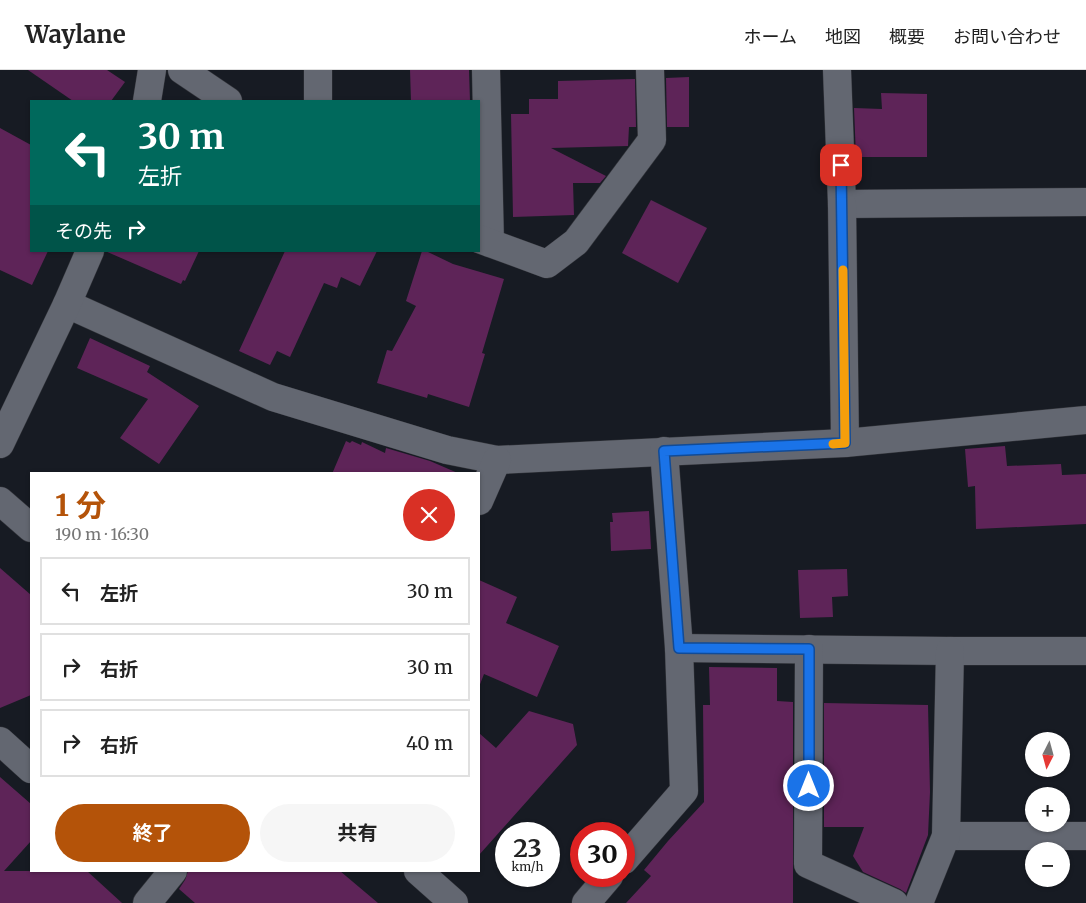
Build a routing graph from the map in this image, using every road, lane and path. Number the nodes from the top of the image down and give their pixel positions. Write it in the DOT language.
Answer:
graph roads {
  1 [pos="152,70"];
  2 [pos="182,70"];
  3 [pos="318,70"];
  4 [pos="486,70"];
  5 [pos="650,70"];
  6 [pos="837,70"];
  7 [pos="147,100"];
  8 [pos="227,100"];
  9 [pos="318,100"];
  10 [pos="1086,202"];
  11 [pos="842,204"];
  12 [pos="485,241"];
  13 [pos="90,252"];
  14 [pos="66,304"];
  15 [pos="1086,420"];
  16 [pos="845,443"];
  17 [pos="0,444"];
  18 [pos="664,451"];
  19 [pos="497,460"];
  20 [pos="480,499"];
  21 [pos="0,501"];
  22 [pos="30,527"];
  23 [pos="679,648"];
  24 [pos="809,649"];
  25 [pos="950,651"];
  26 [pos="1086,651"];
  27 [pos="0,741"];
  28 [pos="30,768"];
  29 [pos="946,836"];
  30 [pos="1086,836"];
  31 [pos="635,847"];
  32 [pos="419,872"];
  33 [pos="600,887"];
  34 [pos="454,903"];
  35 [pos="586,903"];
  36 [pos="894,903"];
  37 [pos="919,903"];
  1 -- 7 [label="street"];
  2 -- 8 [label="street"];
  3 -- 9 [label="street"];
  4 -- 12 [label="street"];
  5 -- 12 [label="street"];
  6 -- 11 [label="street"];
  10 -- 11 [label="street"];
  11 -- 16 [label="street"];
  13 -- 14 [label="street"];
  14 -- 17 [label="street"];
  14 -- 19 [label="street"];
  15 -- 16 [label="street"];
  16 -- 18 [label="street"];
  18 -- 19 [label="street"];
  18 -- 23 [label="street"];
  19 -- 20 [label="street"];
  21 -- 22 [label="street"];
  23 -- 24 [label="street"];
  23 -- 31 [label="street"];
  24 -- 25 [label="street"];
  24 -- 36 [label="street"];
  25 -- 26 [label="street"];
  25 -- 29 [label="street"];
  27 -- 28 [label="street"];
  29 -- 30 [label="street"];
  29 -- 37 [label="street"];
  32 -- 34 [label="street"];
  33 -- 35 [label="street"];
}
